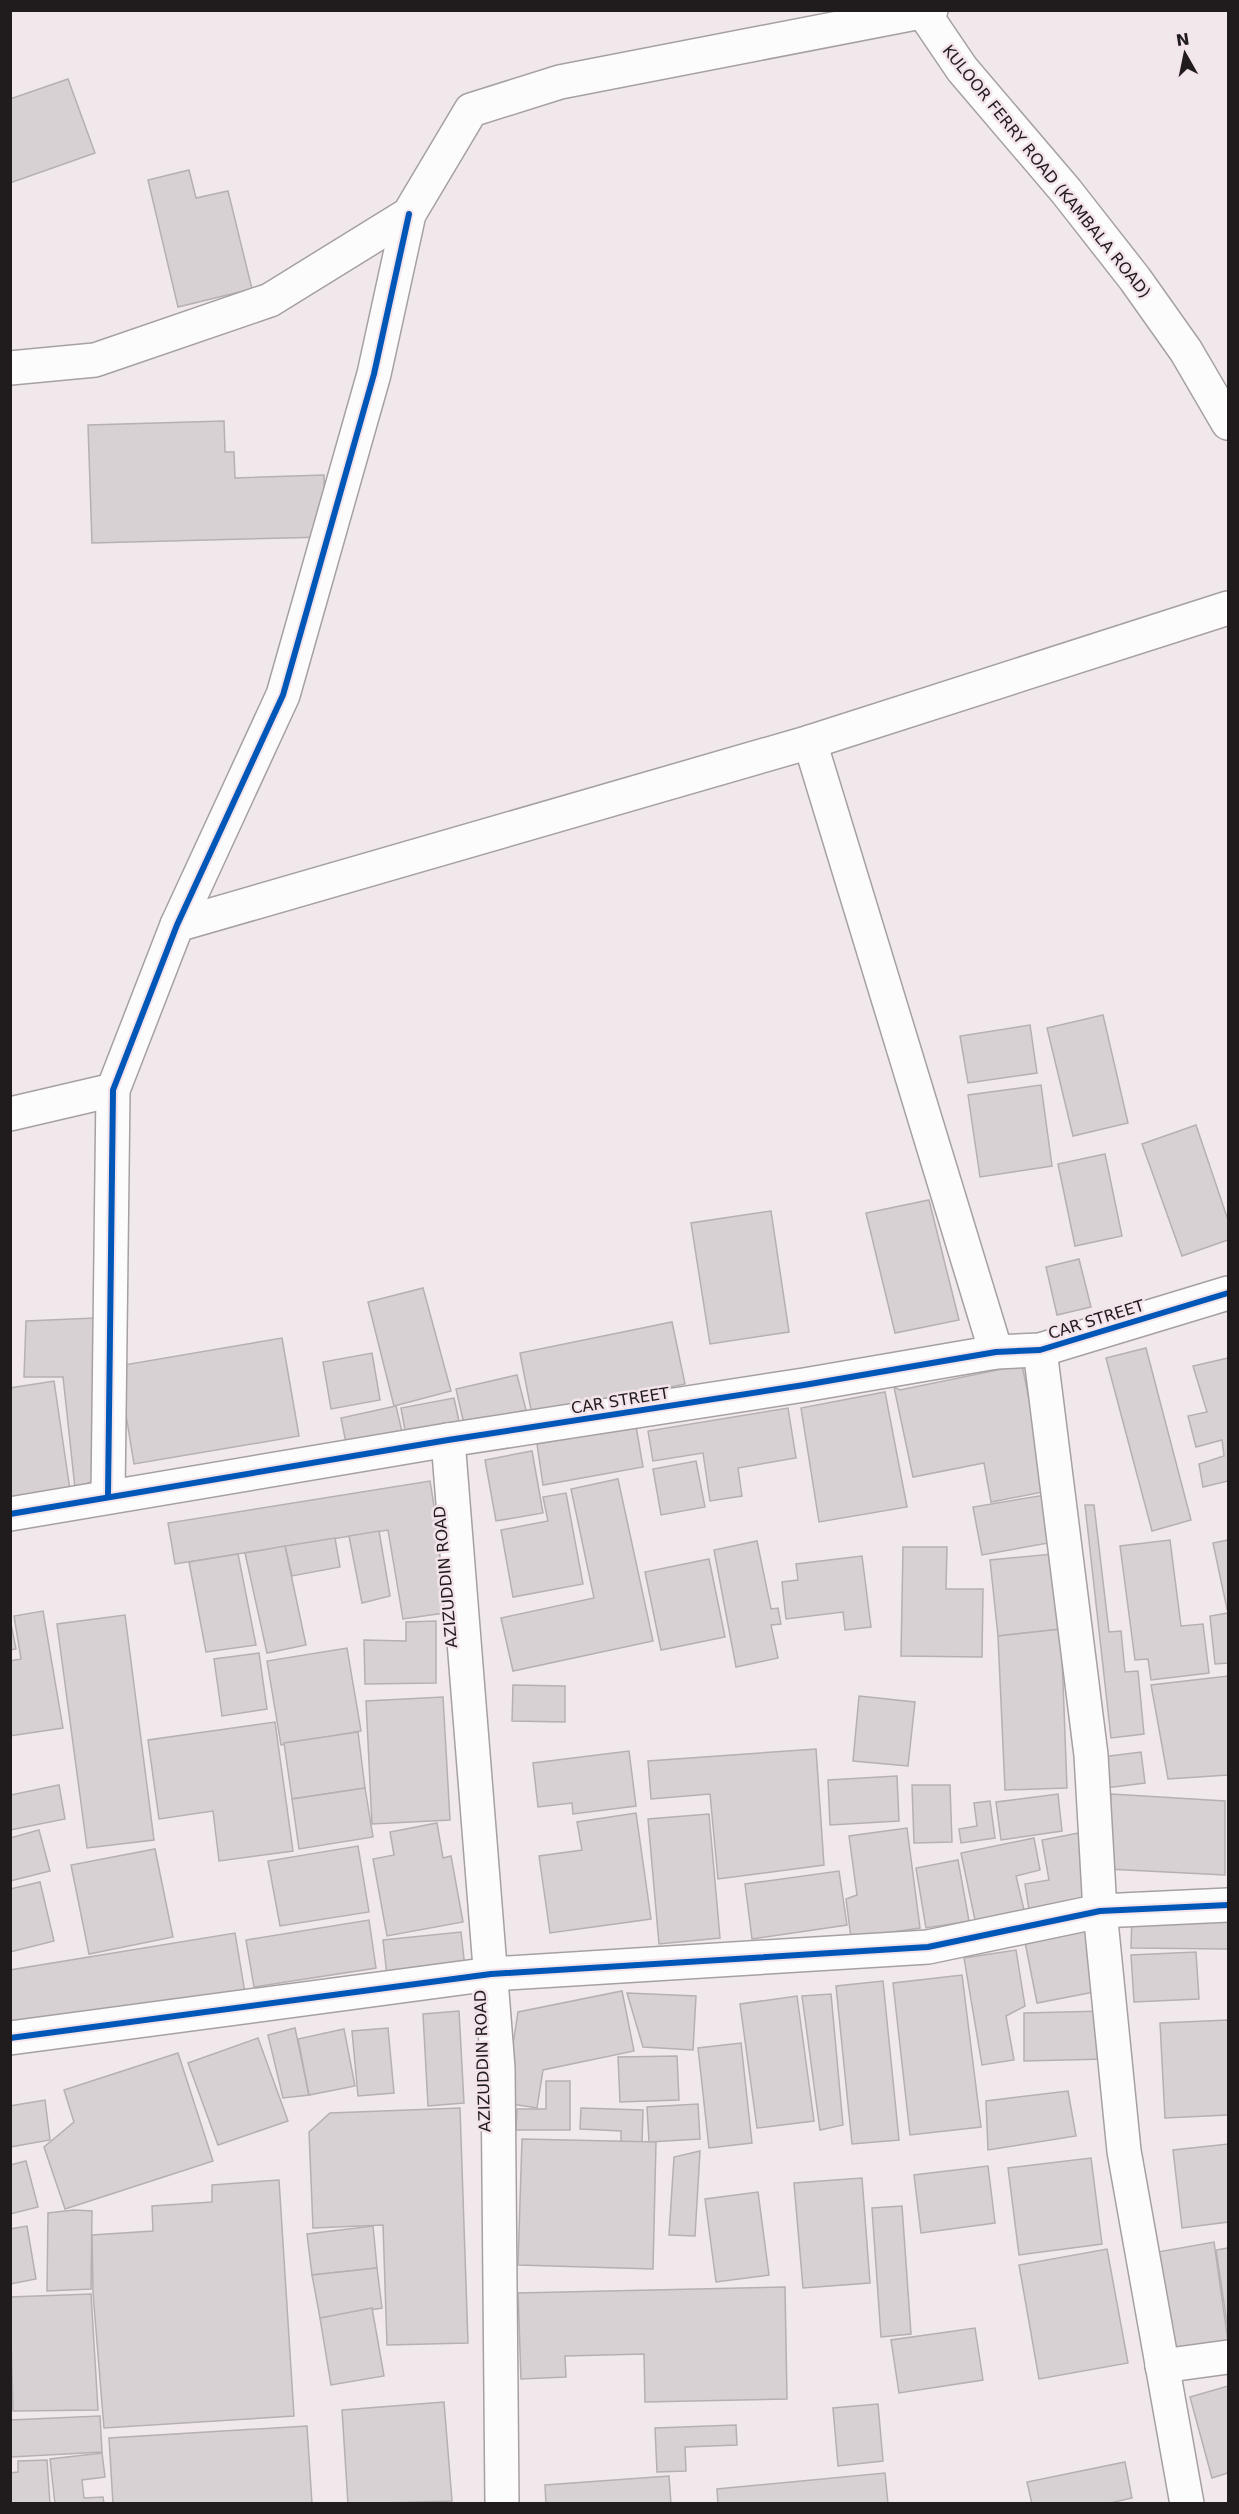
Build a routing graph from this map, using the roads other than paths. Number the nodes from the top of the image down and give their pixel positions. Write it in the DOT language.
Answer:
graph roads {
  1 [pos="925,11"];
  2 [pos="409,214"];
  3 [pos="10,368"];
  4 [pos="1228,423"];
  5 [pos="1228,608"];
  6 [pos="810,742"];
  7 [pos="177,925"];
  8 [pos="113,1090"];
  9 [pos="10,1114"];
  10 [pos="1228,1293"];
  11 [pos="1040,1350"];
  12 [pos="996,1352"];
  13 [pos="448,1440"];
  14 [pos="108,1496"];
  15 [pos="10,1514"];
  16 [pos="1228,1905"];
  17 [pos="1100,1911"];
  18 [pos="491,1974"];
  19 [pos="10,2038"];
  20 [pos="1228,2357"];
  21 [pos="1162,2366"];
  22 [pos="502,2504"];
  23 [pos="1187,2504"];
  1 -- 2 [label="street"];
  1 -- 4 [label="street, KULOOR FERRY ROAD (KAMBALA ROAD)"];
  2 -- 3 [label="street"];
  2 -- 7 [label="street"];
  5 -- 6 [label="street"];
  6 -- 7 [label="street"];
  6 -- 12 [label="street"];
  7 -- 8 [label="street"];
  8 -- 9 [label="street"];
  8 -- 14 [label="street"];
  10 -- 11 [label="street, CAR STREET"];
  11 -- 12 [label="street, CAR STREET"];
  11 -- 17 [label="street"];
  12 -- 13 [label="street, CAR STREET"];
  13 -- 14 [label="street, CAR STREET"];
  13 -- 18 [label="street, AZIZUDDIN ROAD"];
  14 -- 15 [label="street, CAR STREET"];
  16 -- 17 [label="street"];
  17 -- 18 [label="street"];
  17 -- 21 [label="street"];
  18 -- 19 [label="street"];
  18 -- 22 [label="street, AZIZUDDIN ROAD"];
  20 -- 21 [label="street"];
  21 -- 23 [label="street"];
}
